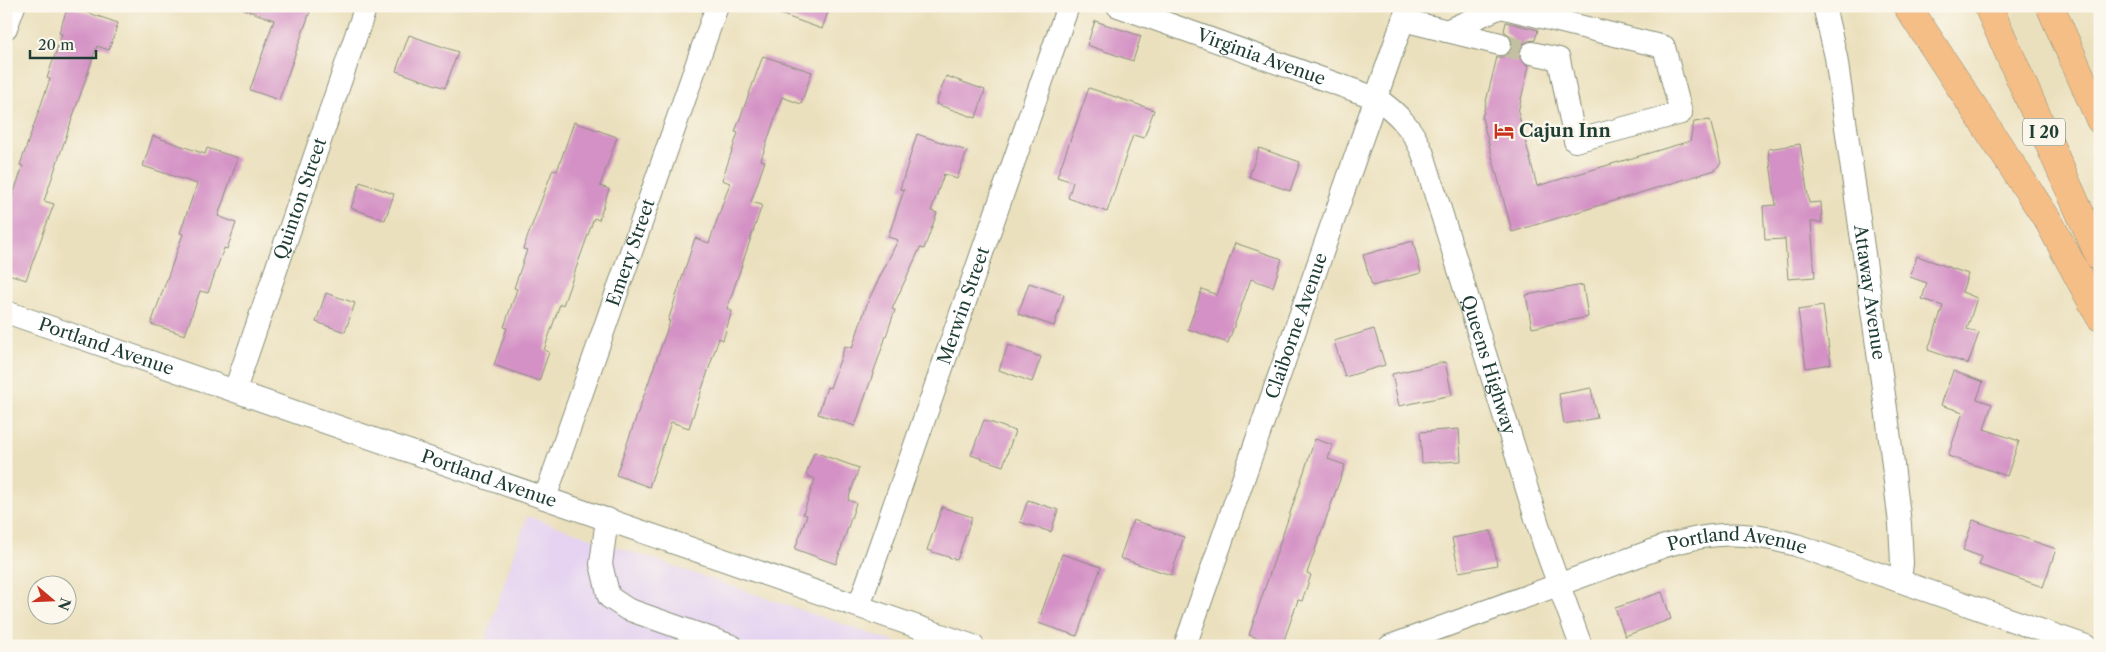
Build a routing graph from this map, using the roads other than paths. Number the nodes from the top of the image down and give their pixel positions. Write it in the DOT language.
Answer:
graph roads {
  1 [pos="14,6"];
  2 [pos="366,6"];
  3 [pos="717,6"];
  4 [pos="1068,6"];
  5 [pos="1118,6"];
  6 [pos="1824,6"];
  7 [pos="1907,6"];
  8 [pos="1988,6"];
  9 [pos="2050,6"];
  10 [pos="1406,13"];
  11 [pos="1576,25"];
  12 [pos="6,28"];
  13 [pos="1446,31"];
  14 [pos="1500,44"];
  15 [pos="1532,52"];
  16 [pos="1559,59"];
  17 [pos="1376,98"];
  18 [pos="2100,120"];
  19 [pos="2100,258"];
  20 [pos="6,312"];
  21 [pos="2100,317"];
  22 [pos="235,390"];
  23 [pos="545,498"];
  24 [pos="607,519"];
  25 [pos="1900,581"];
  26 [pos="1559,584"];
  27 [pos="859,606"];
  28 [pos="941,641"];
  29 [pos="732,646"];
  30 [pos="973,646"];
  31 [pos="1185,646"];
  32 [pos="1390,646"];
  33 [pos="1581,646"];
  34 [pos="2086,646"];
  1 -- 12 [label="street"];
  2 -- 22 [label="street, Quinton Street"];
  3 -- 23 [label="street, Emery Street"];
  4 -- 27 [label="street, Merwin Street"];
  5 -- 17 [label="street, Virginia Avenue"];
  6 -- 25 [label="street, Attaway Avenue"];
  7 -- 21 [label="highway"];
  8 -- 19 [label="highway, I 20"];
  9 -- 18 [label="highway"];
  10 -- 13 [label="street"];
  10 -- 17 [label="street, Claiborne Avenue"];
  11 -- 13 [label="street"];
  11 -- 16 [label="street"];
  11 -- 16 [label="street"];
  13 -- 14 [label="street"];
  15 -- 16 [label="street"];
  17 -- 26 [label="street, Queens Highway"];
  17 -- 31 [label="street, Claiborne Avenue"];
  20 -- 22 [label="street, Portland Avenue"];
  22 -- 23 [label="street, Portland Avenue"];
  23 -- 24 [label="street, Portland Avenue"];
  24 -- 27 [label="street, Portland Avenue"];
  24 -- 29 [label="street"];
  25 -- 26 [label="street, Portland Avenue"];
  25 -- 34 [label="street, Portland Avenue"];
  26 -- 32 [label="street, Portland Avenue"];
  26 -- 33 [label="street, Queens Highway"];
  27 -- 28 [label="street, Portland Avenue"];
  28 -- 30 [label="street, Portland Avenue"];
}
